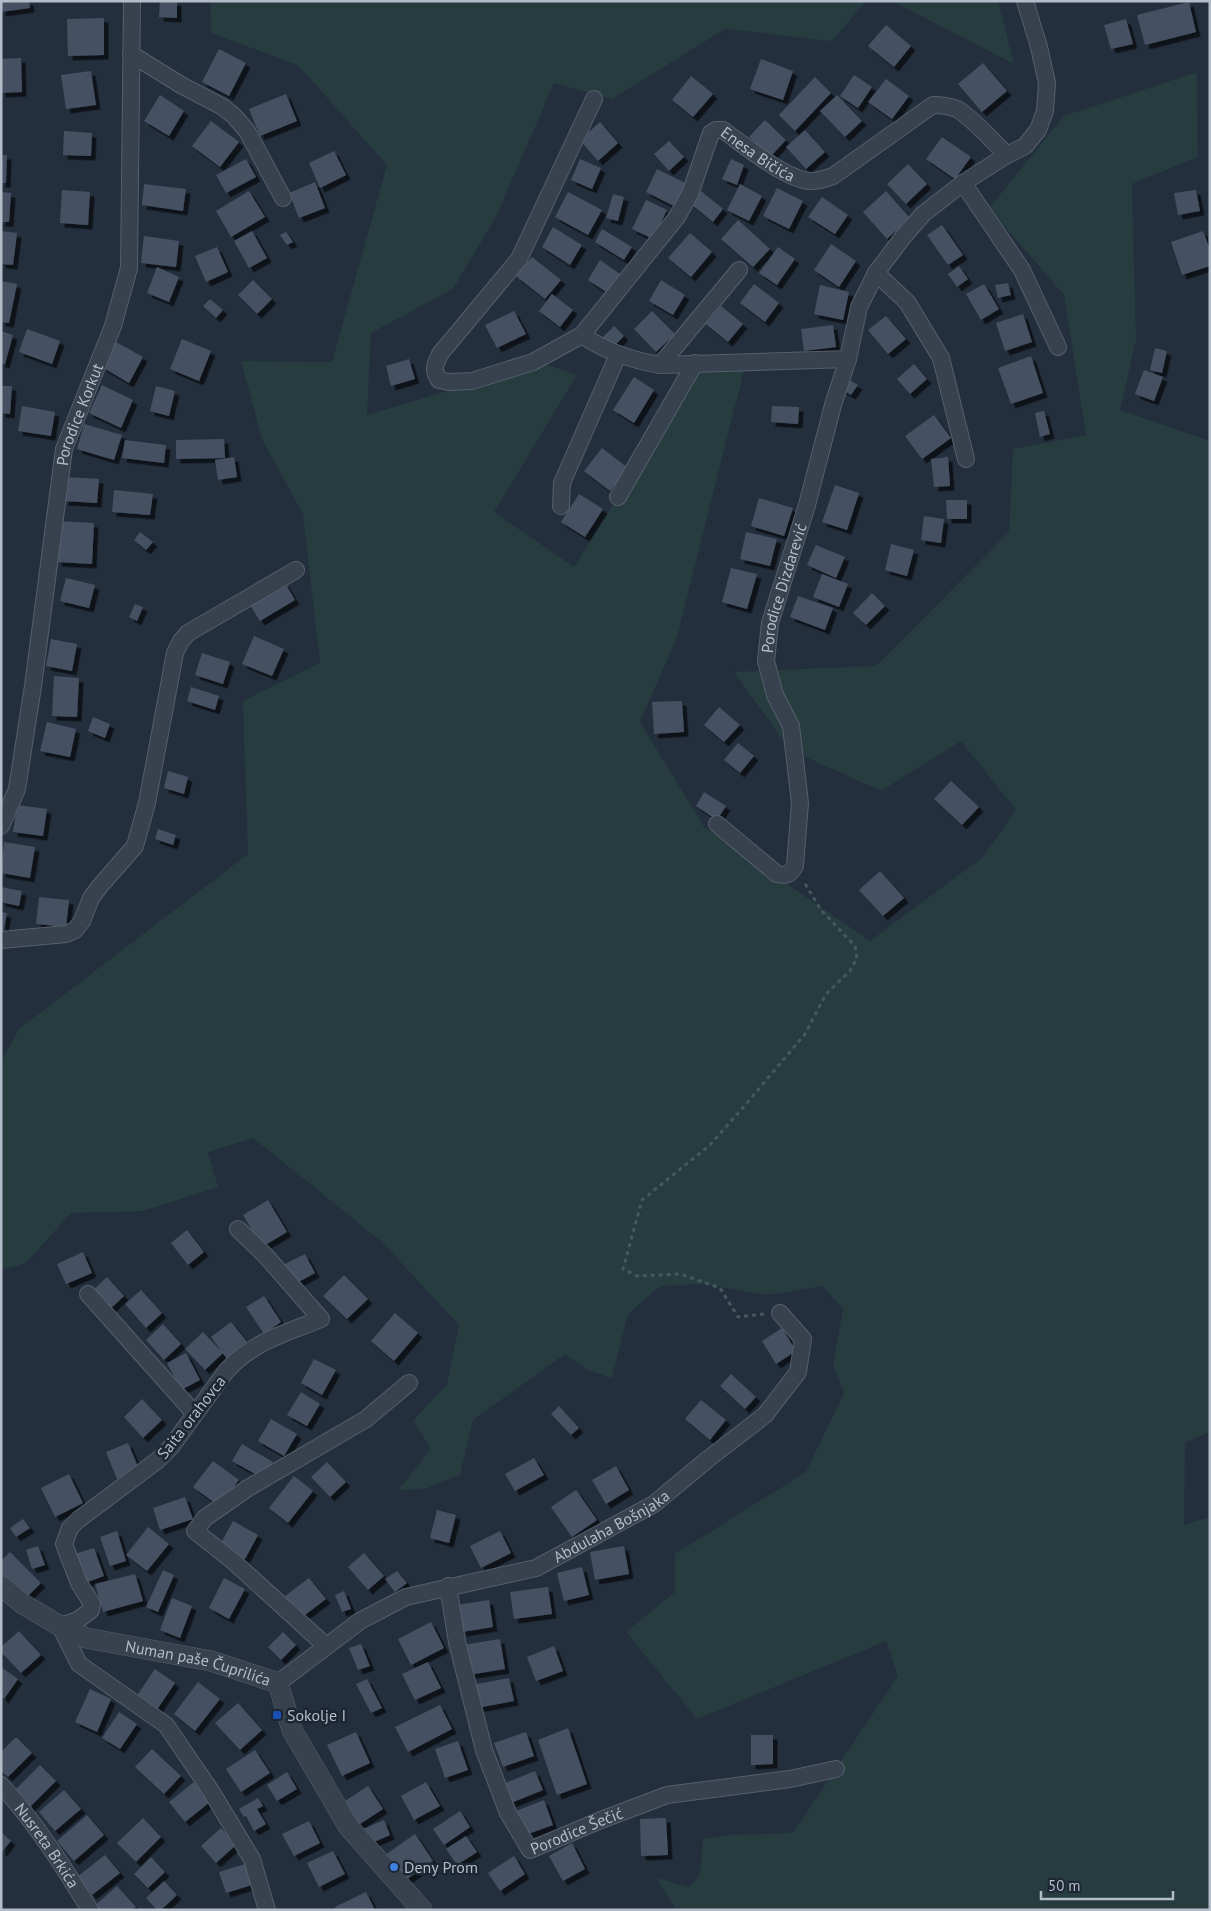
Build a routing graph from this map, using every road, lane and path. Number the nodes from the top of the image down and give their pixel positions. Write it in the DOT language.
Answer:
graph roads {
  1 [pos="132,1"];
  2 [pos="1025,1"];
  3 [pos="131,54"];
  4 [pos="594,98"];
  5 [pos="1007,155"];
  6 [pos="964,184"];
  7 [pos="283,198"];
  8 [pos="739,270"];
  9 [pos="876,273"];
  10 [pos="582,335"];
  11 [pos="1058,347"];
  12 [pos="618,355"];
  13 [pos="848,359"];
  14 [pos="695,363"];
  15 [pos="660,365"];
  16 [pos="966,459"];
  17 [pos="618,497"];
  18 [pos="561,506"];
  19 [pos="296,570"];
  20 [pos="717,824"];
  21 [pos="1,826"];
  22 [pos="795,866"];
  23 [pos="1,940"];
  24 [pos="238,1229"];
  25 [pos="88,1294"];
  26 [pos="780,1313"];
  27 [pos="409,1383"];
  28 [pos="195,1414"];
  29 [pos="1,1586"];
  30 [pos="448,1586"];
  31 [pos="60,1626"];
  32 [pos="325,1645"];
  33 [pos="278,1683"];
  34 [pos="836,1769"];
  35 [pos="1,1785"];
  36 [pos="90,1910"];
  37 [pos="267,1910"];
  38 [pos="422,1910"];
  1 -- 3 [label="street, Porodice Korkut"];
  2 -- 5 [label="street"];
  3 -- 7 [label="street"];
  3 -- 21 [label="street, Porodice Korkut"];
  4 -- 10 [label="street, Enesa Bičića"];
  5 -- 6 [label="street"];
  5 -- 10 [label="street, Enesa Bičića"];
  6 -- 9 [label="street"];
  6 -- 11 [label="street"];
  8 -- 15 [label="street"];
  9 -- 13 [label="street"];
  9 -- 16 [label="street"];
  10 -- 12 [label="street"];
  12 -- 15 [label="street"];
  12 -- 18 [label="street"];
  13 -- 14 [label="street"];
  13 -- 22 [label="street, Porodice Dizdarević"];
  14 -- 15 [label="street"];
  14 -- 17 [label="street"];
  19 -- 23 [label="street"];
  20 -- 22 [label="street"];
  22 -- 26 [label="path"];
  24 -- 28 [label="street, Saita orahovca"];
  25 -- 28 [label="street"];
  26 -- 30 [label="street, Abdulaha Bošnjaka"];
  27 -- 32 [label="street"];
  28 -- 31 [label="street, Saita orahovca"];
  29 -- 31 [label="street, Numan paše Čuprilića"];
  30 -- 32 [label="street, Abdulaha Bošnjaka"];
  30 -- 34 [label="street, Porodice Šečić"];
  31 -- 33 [label="street, Numan paše Čuprilića"];
  31 -- 37 [label="street"];
  32 -- 33 [label="street, Abdulaha Bošnjaka"];
  33 -- 38 [label="street, Numan paše Čuprilića"];
  35 -- 36 [label="street, Nusreta Brkića"];
}
